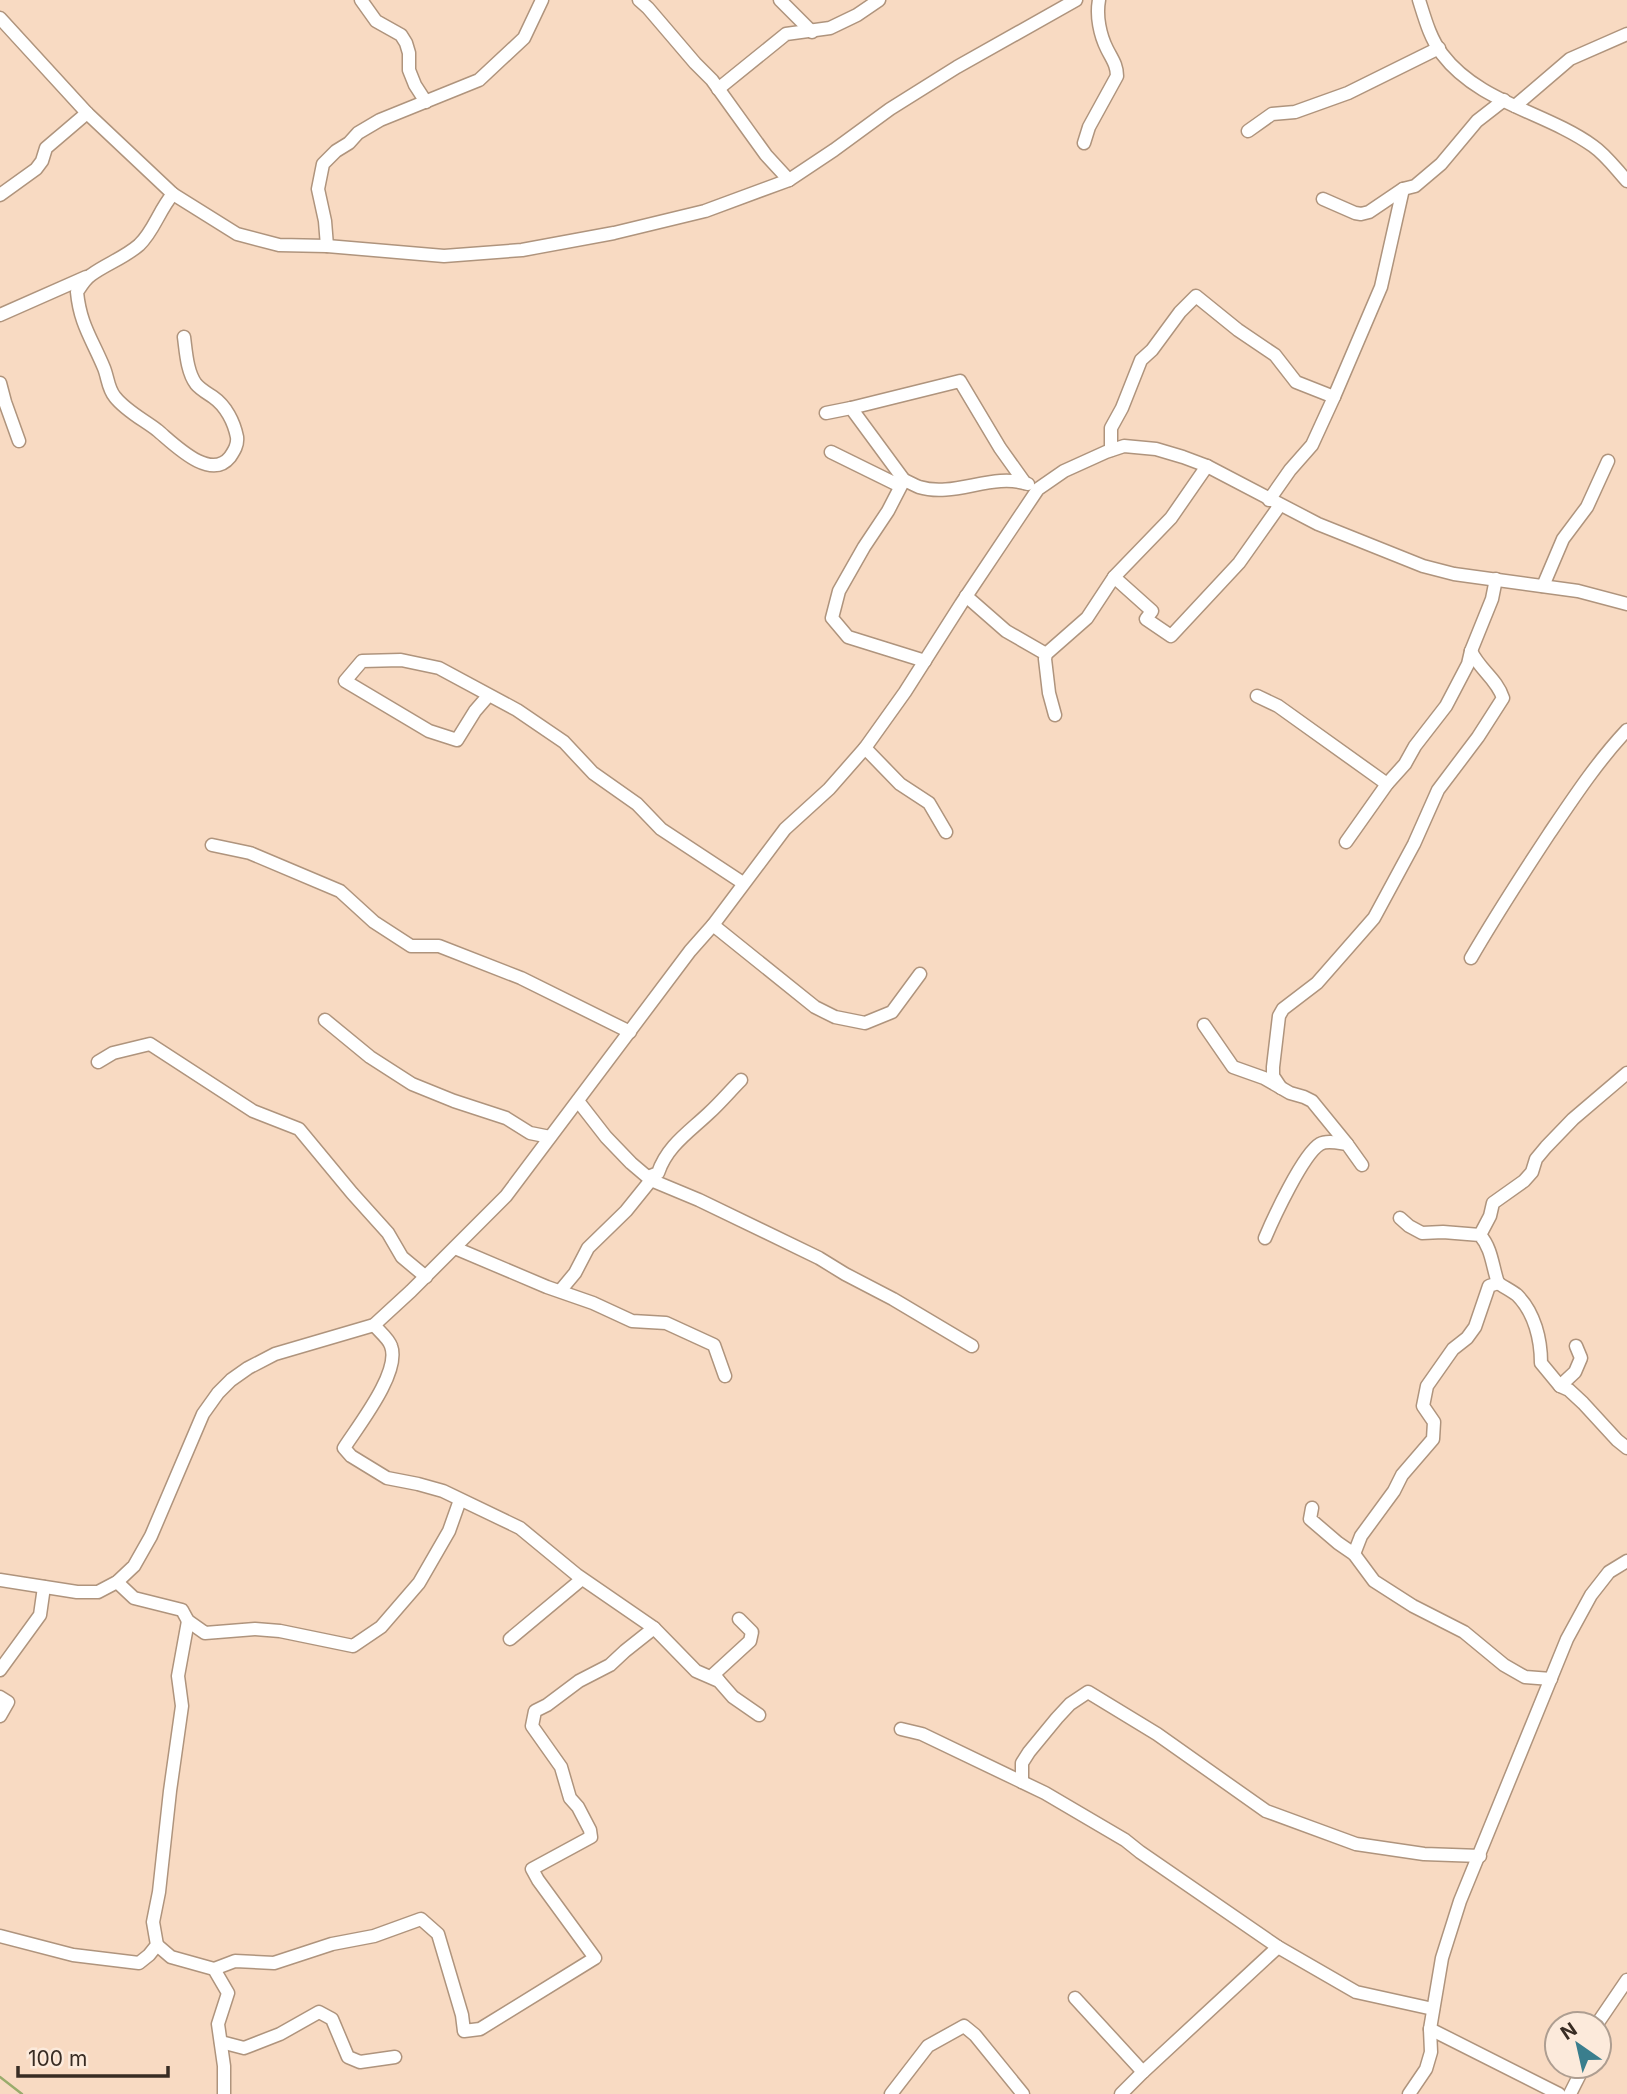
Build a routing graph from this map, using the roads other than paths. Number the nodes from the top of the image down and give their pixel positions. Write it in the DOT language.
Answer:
graph roads {
  1 [pos="361,0"];
  2 [pos="542,0"];
  3 [pos="639,0"];
  4 [pos="779,0"];
  5 [pos="879,0"];
  6 [pos="1076,0"];
  7 [pos="1099,0"];
  8 [pos="1419,0"];
  9 [pos="0,18"];
  10 [pos="812,32"];
  11 [pos="1627,34"];
  12 [pos="1438,48"];
  13 [pos="718,89"];
  14 [pos="426,102"];
  15 [pos="1509,103"];
  16 [pos="87,114"];
  17 [pos="1248,131"];
  18 [pos="1084,143"];
  19 [pos="789,180"];
  20 [pos="1627,181"];
  21 [pos="1403,189"];
  22 [pos="173,194"];
  23 [pos="0,195"];
  24 [pos="1323,199"];
  25 [pos="327,246"];
  26 [pos="89,276"];
  27 [pos="0,315"];
  28 [pos="184,337"];
  29 [pos="0,383"];
  30 [pos="1334,397"];
  31 [pos="851,408"];
  32 [pos="826,413"];
  33 [pos="19,441"];
  34 [pos="1111,450"];
  35 [pos="831,452"];
  36 [pos="1608,461"];
  37 [pos="1208,466"];
  38 [pos="904,480"];
  39 [pos="1025,483"];
  40 [pos="1038,489"];
  41 [pos="1275,503"];
  42 [pos="1115,577"];
  43 [pos="1496,579"];
  44 [pos="1543,586"];
  45 [pos="966,596"];
  46 [pos="1627,604"];
  47 [pos="1471,651"];
  48 [pos="1046,654"];
  49 [pos="925,661"];
  50 [pos="488,696"];
  51 [pos="1257,696"];
  52 [pos="1055,715"];
  53 [pos="1627,730"];
  54 [pos="864,748"];
  55 [pos="1387,784"];
  56 [pos="946,832"];
  57 [pos="1346,842"];
  58 [pos="212,845"];
  59 [pos="743,883"];
  60 [pos="713,925"];
  61 [pos="1471,958"];
  62 [pos="920,974"];
  63 [pos="325,1020"];
  64 [pos="1204,1025"];
  65 [pos="630,1032"];
  66 [pos="97,1062"];
  67 [pos="1627,1073"];
  68 [pos="741,1080"];
  69 [pos="1282,1088"];
  70 [pos="578,1101"];
  71 [pos="550,1137"];
  72 [pos="1347,1144"];
  73 [pos="1362,1165"];
  74 [pos="649,1179"];
  75 [pos="1400,1218"];
  76 [pos="1480,1235"];
  77 [pos="1265,1238"];
  78 [pos="455,1248"];
  79 [pos="426,1277"];
  80 [pos="1498,1283"];
  81 [pos="559,1291"];
  82 [pos="374,1325"];
  83 [pos="972,1346"];
  84 [pos="1576,1346"];
  85 [pos="725,1376"];
  86 [pos="1560,1386"];
  87 [pos="1627,1448"];
  88 [pos="460,1500"];
  89 [pos="1312,1508"];
  90 [pos="1354,1554"];
  91 [pos="1627,1561"];
  92 [pos="582,1578"];
  93 [pos="0,1580"];
  94 [pos="117,1582"];
  95 [pos="44,1587"];
  96 [pos="739,1619"];
  97 [pos="187,1621"];
  98 [pos="654,1628"];
  99 [pos="510,1639"];
  100 [pos="0,1670"];
  101 [pos="1551,1679"];
  102 [pos="719,1681"];
  103 [pos="0,1697"];
  104 [pos="759,1715"];
  105 [pos="0,1716"];
  106 [pos="901,1729"];
  107 [pos="1022,1782"];
  108 [pos="1480,1856"];
  109 [pos="0,1936"];
  110 [pos="157,1945"];
  111 [pos="1278,1947"];
  112 [pos="214,1969"];
  113 [pos="1627,1980"];
  114 [pos="1075,1998"];
  115 [pos="1433,2009"];
  116 [pos="1606,2010"];
  117 [pos="1430,2029"];
  118 [pos="221,2042"];
  119 [pos="395,2057"];
  120 [pos="1143,2072"];
  121 [pos="224,2094"];
  122 [pos="891,2094"];
  123 [pos="1023,2094"];
  124 [pos="1121,2094"];
  125 [pos="1409,2094"];
  126 [pos="1559,2094"];
  1 -- 14 [label="street"];
  2 -- 14 [label="street"];
  3 -- 13 [label="street"];
  4 -- 10 [label="street"];
  5 -- 10 [label="street"];
  6 -- 19 [label="street"];
  7 -- 18 [label="street"];
  8 -- 12 [label="street"];
  9 -- 16 [label="street"];
  10 -- 13 [label="street"];
  11 -- 15 [label="street"];
  12 -- 15 [label="street"];
  12 -- 17 [label="street"];
  13 -- 19 [label="street"];
  14 -- 25 [label="street"];
  15 -- 20 [label="street"];
  15 -- 21 [label="street"];
  16 -- 22 [label="street"];
  16 -- 23 [label="street"];
  19 -- 25 [label="street"];
  21 -- 24 [label="street"];
  21 -- 30 [label="street"];
  22 -- 25 [label="street"];
  22 -- 26 [label="street"];
  26 -- 27 [label="street"];
  26 -- 28 [label="street"];
  29 -- 33 [label="street"];
  30 -- 34 [label="street"];
  30 -- 41 [label="street"];
  31 -- 32 [label="street"];
  31 -- 38 [label="street"];
  31 -- 39 [label="street"];
  34 -- 37 [label="street"];
  34 -- 40 [label="street"];
  35 -- 38 [label="street"];
  36 -- 44 [label="street"];
  37 -- 41 [label="street"];
  37 -- 42 [label="street"];
  38 -- 39 [label="street"];
  38 -- 49 [label="street"];
  39 -- 40 [label="street"];
  40 -- 45 [label="street"];
  41 -- 42 [label="street"];
  41 -- 43 [label="street"];
  42 -- 48 [label="street"];
  43 -- 44 [label="street"];
  43 -- 47 [label="street"];
  44 -- 46 [label="street"];
  45 -- 48 [label="street"];
  45 -- 49 [label="street"];
  47 -- 55 [label="street"];
  47 -- 69 [label="street"];
  48 -- 52 [label="street"];
  49 -- 54 [label="street"];
  50 -- 50 [label="street"];
  50 -- 59 [label="street"];
  51 -- 55 [label="street"];
  53 -- 61 [label="street"];
  54 -- 56 [label="street"];
  54 -- 59 [label="street"];
  55 -- 57 [label="street"];
  58 -- 65 [label="street"];
  59 -- 60 [label="street"];
  60 -- 62 [label="street"];
  60 -- 65 [label="street"];
  63 -- 71 [label="street"];
  64 -- 69 [label="street"];
  65 -- 70 [label="street"];
  66 -- 79 [label="street"];
  67 -- 76 [label="street"];
  68 -- 74 [label="street"];
  69 -- 72 [label="street"];
  70 -- 71 [label="street"];
  70 -- 74 [label="street"];
  71 -- 78 [label="street"];
  72 -- 73 [label="street"];
  72 -- 77 [label="street"];
  74 -- 81 [label="street"];
  74 -- 83 [label="street"];
  75 -- 76 [label="street"];
  76 -- 80 [label="street"];
  78 -- 79 [label="street"];
  78 -- 81 [label="street"];
  79 -- 82 [label="street"];
  80 -- 86 [label="street"];
  80 -- 90 [label="street"];
  81 -- 85 [label="street"];
  82 -- 88 [label="street"];
  82 -- 94 [label="street"];
  84 -- 86 [label="street"];
  86 -- 87 [label="street"];
  88 -- 92 [label="street"];
  88 -- 97 [label="street"];
  89 -- 90 [label="street"];
  90 -- 101 [label="street"];
  91 -- 101 [label="street"];
  92 -- 98 [label="street"];
  92 -- 99 [label="street"];
  93 -- 95 [label="street"];
  94 -- 95 [label="street"];
  94 -- 97 [label="street"];
  95 -- 100 [label="street"];
  96 -- 102 [label="street"];
  97 -- 110 [label="street"];
  98 -- 102 [label="street"];
  98 -- 112 [label="street"];
  101 -- 108 [label="street"];
  102 -- 104 [label="street"];
  103 -- 105 [label="street"];
  106 -- 107 [label="street"];
  107 -- 108 [label="street"];
  107 -- 111 [label="street"];
  108 -- 115 [label="street"];
  109 -- 110 [label="street"];
  110 -- 112 [label="street"];
  111 -- 115 [label="street"];
  111 -- 120 [label="street"];
  112 -- 118 [label="street"];
  113 -- 116 [label="street"];
  114 -- 120 [label="street"];
  115 -- 117 [label="street"];
  117 -- 125 [label="street"];
  117 -- 126 [label="street"];
  118 -- 119 [label="street"];
  118 -- 121 [label="street"];
  120 -- 124 [label="street"];
  122 -- 123 [label="street"];
}
